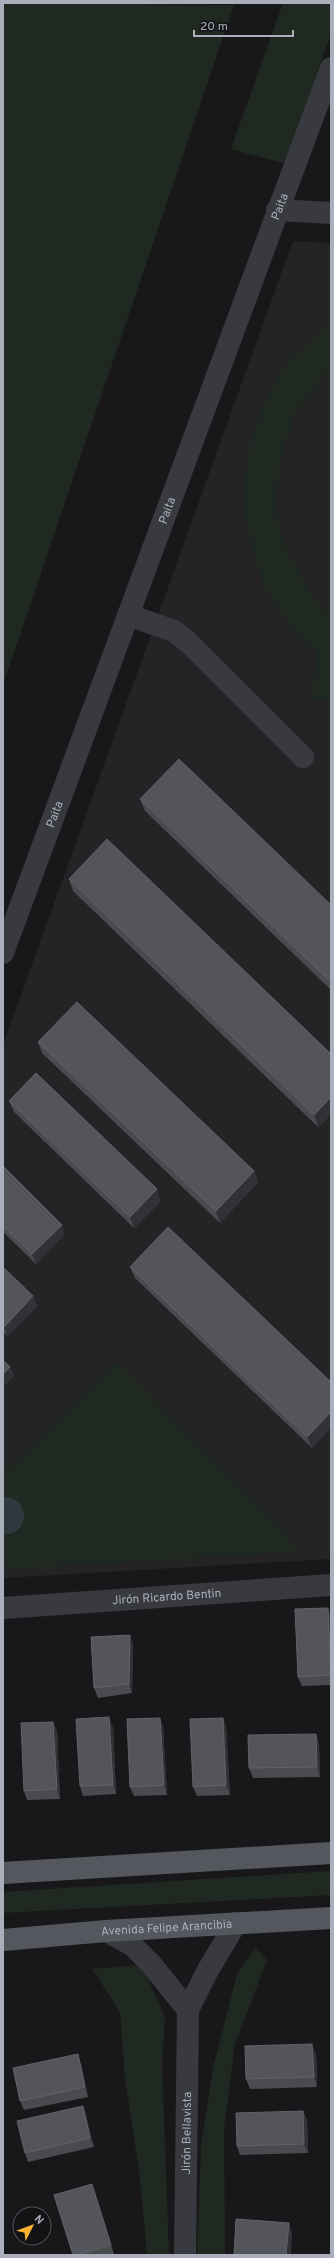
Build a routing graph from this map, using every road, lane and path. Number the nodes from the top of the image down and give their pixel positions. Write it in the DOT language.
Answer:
graph roads {
  1 [pos="331,68"];
  2 [pos="277,210"];
  3 [pos="331,213"];
  4 [pos="128,615"];
  5 [pos="303,757"];
  6 [pos="3,952"];
  7 [pos="331,1585"];
  8 [pos="3,1608"];
  9 [pos="331,1853"];
  10 [pos="3,1873"];
  11 [pos="331,1918"];
  12 [pos="236,1923"];
  13 [pos="106,1931"];
  14 [pos="3,1940"];
  15 [pos="188,2010"];
  16 [pos="185,2255"];
  1 -- 2 [label="street, Paita"];
  2 -- 3 [label="street"];
  2 -- 4 [label="street, Paita"];
  4 -- 5 [label="street"];
  4 -- 6 [label="street, Paita"];
  7 -- 8 [label="street, Jirón Ricardo Bentin"];
  9 -- 10 [label="main road"];
  11 -- 12 [label="main road, Avenida Felipe Arancibia"];
  12 -- 13 [label="main road, Avenida Felipe Arancibia"];
  12 -- 15 [label="street, Jirón Bellavista"];
  13 -- 14 [label="main road, Avenida Felipe Arancibia"];
  13 -- 15 [label="street"];
  15 -- 16 [label="street, Jirón Bellavista"];
}
